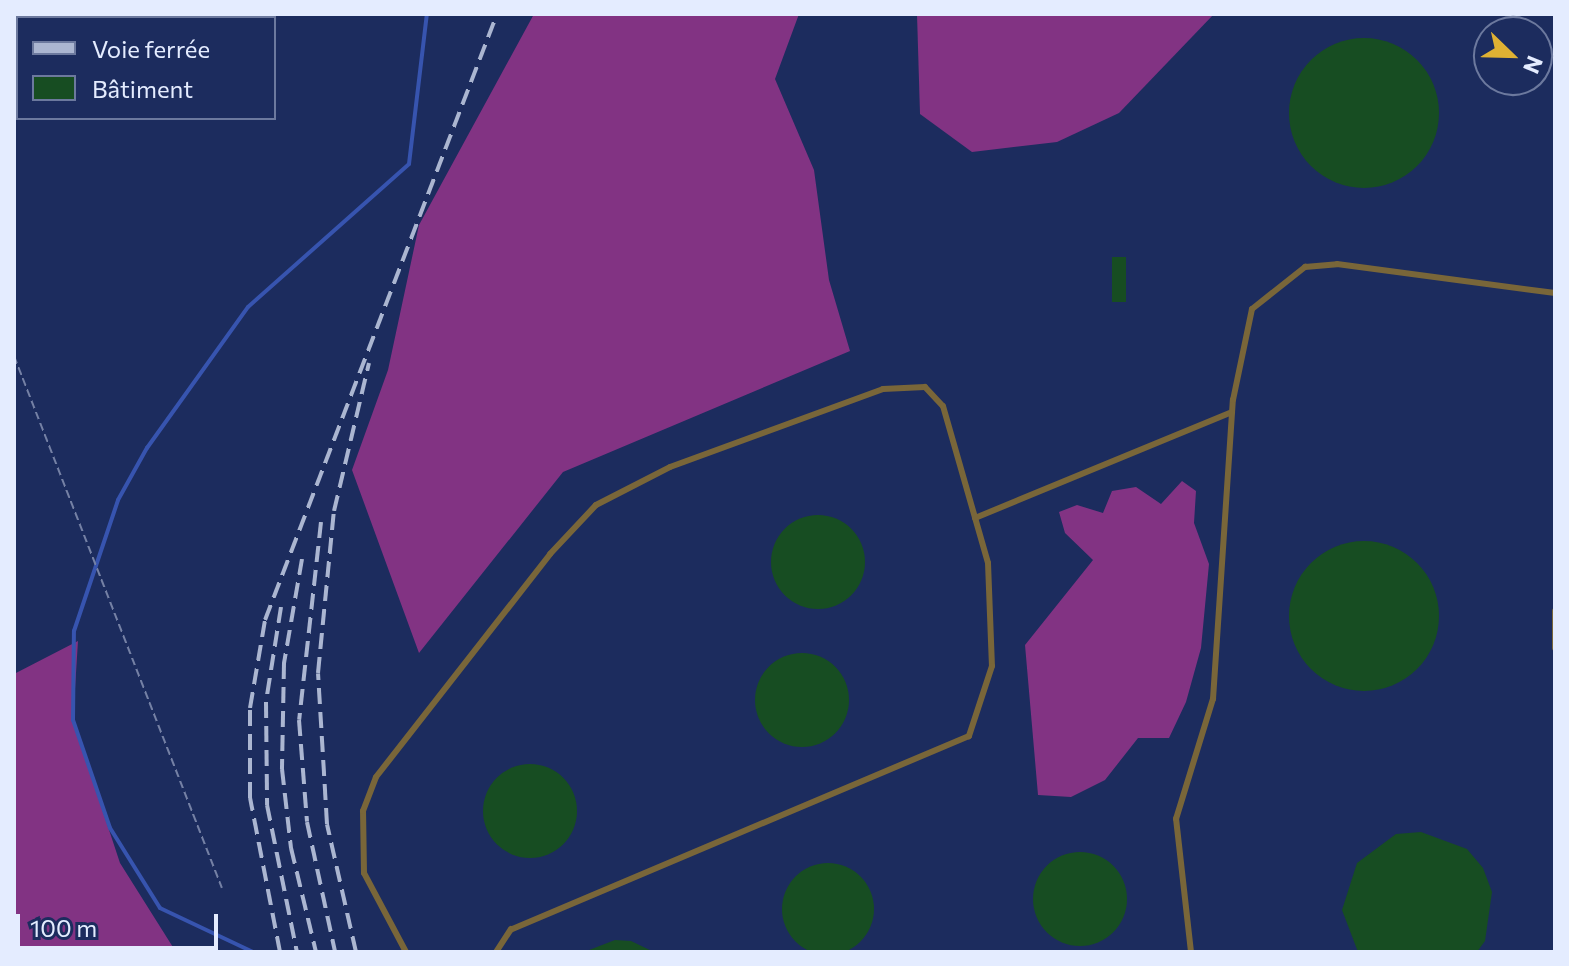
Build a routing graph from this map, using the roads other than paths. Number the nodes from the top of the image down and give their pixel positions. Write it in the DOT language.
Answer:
graph roads {
  1 [pos="1555,293"];
  2 [pos="1232,412"];
  3 [pos="975,518"];
  4 [pos="1555,611"];
  5 [pos="1555,648"];
  6 [pos="406,952"];
  7 [pos="496,952"];
  8 [pos="1191,952"];
  1 -- 2 [label="lane"];
  2 -- 3 [label="lane"];
  2 -- 8 [label="lane"];
  3 -- 6 [label="lane"];
  3 -- 7 [label="lane"];
  4 -- 5 [label="lane"];
}
